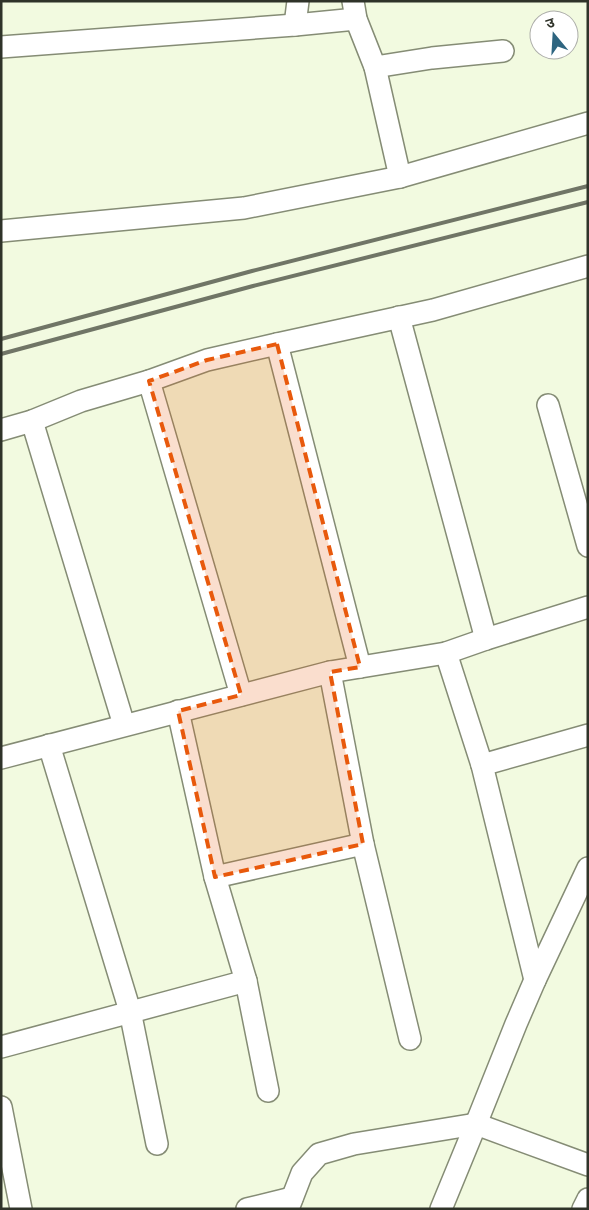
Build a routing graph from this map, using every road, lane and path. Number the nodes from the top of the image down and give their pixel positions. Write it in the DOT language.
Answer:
graph roads {
  1 [pos="298,1"];
  2 [pos="354,10"];
  3 [pos="295,26"];
  4 [pos="1,47"];
  5 [pos="503,51"];
  6 [pos="375,67"];
  7 [pos="588,123"];
  8 [pos="400,177"];
  9 [pos="1,231"];
  10 [pos="588,266"];
  11 [pos="400,317"];
  12 [pos="277,344"];
  13 [pos="149,381"];
  14 [pos="548,405"];
  15 [pos="32,421"];
  16 [pos="1,430"];
  17 [pos="588,546"];
  18 [pos="588,607"];
  19 [pos="486,639"];
  20 [pos="446,653"];
  21 [pos="360,667"];
  22 [pos="330,672"];
  23 [pos="241,695"];
  24 [pos="178,711"];
  25 [pos="124,725"];
  26 [pos="588,735"];
  27 [pos="49,745"];
  28 [pos="1,758"];
  29 [pos="482,765"];
  30 [pos="363,844"];
  31 [pos="588,868"];
  32 [pos="215,877"];
  33 [pos="535,980"];
  34 [pos="246,981"];
  35 [pos="130,1012"];
  36 [pos="410,1039"];
  37 [pos="1,1047"];
  38 [pos="268,1091"];
  39 [pos="1,1106"];
  40 [pos="476,1124"];
  41 [pos="157,1144"];
  42 [pos="588,1165"];
  43 [pos="588,1199"];
  44 [pos="290,1204"];
  45 [pos="21,1209"];
  46 [pos="247,1209"];
  47 [pos="441,1209"];
  48 [pos="583,1209"];
  1 -- 3 [label="street"];
  2 -- 3 [label="street"];
  2 -- 6 [label="street"];
  3 -- 4 [label="street"];
  5 -- 6 [label="street"];
  6 -- 8 [label="street"];
  7 -- 8 [label="street"];
  8 -- 9 [label="street"];
  10 -- 11 [label="street"];
  11 -- 12 [label="street"];
  11 -- 19 [label="street"];
  12 -- 13 [label="street"];
  12 -- 21 [label="street"];
  13 -- 15 [label="street"];
  13 -- 23 [label="street"];
  14 -- 17 [label="street"];
  15 -- 16 [label="street"];
  15 -- 25 [label="street"];
  18 -- 19 [label="street"];
  19 -- 20 [label="street"];
  20 -- 21 [label="street"];
  20 -- 29 [label="street"];
  21 -- 22 [label="street"];
  22 -- 23 [label="street"];
  22 -- 30 [label="street"];
  23 -- 24 [label="street"];
  24 -- 25 [label="street"];
  24 -- 32 [label="street"];
  25 -- 27 [label="street"];
  26 -- 29 [label="street"];
  27 -- 28 [label="street"];
  27 -- 35 [label="street"];
  29 -- 33 [label="street"];
  30 -- 32 [label="street"];
  30 -- 36 [label="street"];
  31 -- 33 [label="street"];
  32 -- 34 [label="street"];
  33 -- 40 [label="street"];
  34 -- 35 [label="street"];
  34 -- 38 [label="street"];
  35 -- 37 [label="street"];
  35 -- 41 [label="street"];
  39 -- 45 [label="street"];
  40 -- 42 [label="street"];
  40 -- 44 [label="street"];
  40 -- 47 [label="street"];
  43 -- 48 [label="street"];
  44 -- 46 [label="street"];
}
